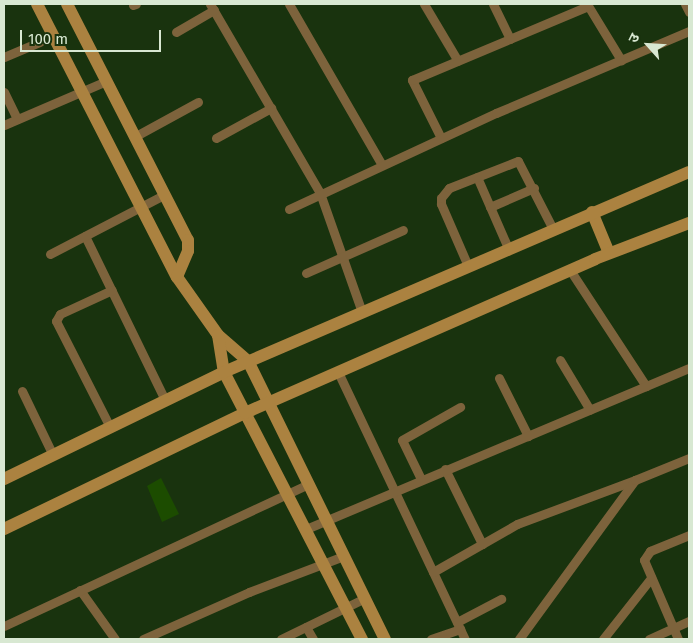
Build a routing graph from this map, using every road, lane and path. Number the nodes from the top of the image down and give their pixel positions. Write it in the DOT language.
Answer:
graph roads {
  1 [pos="37,4"];
  2 [pos="67,4"];
  3 [pos="289,4"];
  4 [pos="424,4"];
  5 [pos="493,4"];
  6 [pos="685,4"];
  7 [pos="588,5"];
  8 [pos="212,7"];
  9 [pos="689,12"];
  10 [pos="689,31"];
  11 [pos="176,32"];
  12 [pos="510,39"];
  13 [pos="40,42"];
  14 [pos="4,57"];
  15 [pos="621,60"];
  16 [pos="458,61"];
  17 [pos="106,81"];
  18 [pos="82,91"];
  19 [pos="4,92"];
  20 [pos="198,102"];
  21 [pos="270,108"];
  22 [pos="17,119"];
  23 [pos="4,125"];
  24 [pos="134,137"];
  25 [pos="216,138"];
  26 [pos="441,138"];
  27 [pos="382,166"];
  28 [pos="689,172"];
  29 [pos="477,177"];
  30 [pos="534,188"];
  31 [pos="320,193"];
  32 [pos="164,195"];
  33 [pos="490,207"];
  34 [pos="141,208"];
  35 [pos="289,209"];
  36 [pos="592,212"];
  37 [pos="689,223"];
  38 [pos="553,229"];
  39 [pos="404,230"];
  40 [pos="85,236"];
  41 [pos="508,248"];
  42 [pos="50,254"];
  43 [pos="609,254"];
  44 [pos="343,257"];
  45 [pos="468,266"];
  46 [pos="570,270"];
  47 [pos="306,273"];
  48 [pos="177,277"];
  49 [pos="112,290"];
  50 [pos="362,312"];
  51 [pos="218,335"];
  52 [pos="560,360"];
  53 [pos="248,361"];
  54 [pos="689,368"];
  55 [pos="224,372"];
  56 [pos="338,372"];
  57 [pos="499,378"];
  58 [pos="646,386"];
  59 [pos="22,391"];
  60 [pos="166,400"];
  61 [pos="268,402"];
  62 [pos="460,407"];
  63 [pos="590,410"];
  64 [pos="245,413"];
  65 [pos="110,427"];
  66 [pos="528,436"];
  67 [pos="53,455"];
  68 [pos="689,458"];
  69 [pos="445,469"];
  70 [pos="4,479"];
  71 [pos="421,479"];
  72 [pos="634,480"];
  73 [pos="309,484"];
  74 [pos="394,490"];
  75 [pos="288,494"];
  76 [pos="326,519"];
  77 [pos="4,529"];
  78 [pos="306,529"];
  79 [pos="689,535"];
  80 [pos="482,544"];
  81 [pos="344,556"];
  82 [pos="324,564"];
  83 [pos="433,572"];
  84 [pos="651,578"];
  85 [pos="80,590"];
  86 [pos="364,598"];
  87 [pos="500,599"];
  88 [pos="345,607"];
  89 [pos="689,621"];
  90 [pos="4,626"];
  91 [pos="458,626"];
  92 [pos="306,627"];
  93 [pos="674,628"];
  94 [pos="115,639"];
  95 [pos="143,639"];
  96 [pos="281,639"];
  97 [pos="312,639"];
  98 [pos="362,639"];
  99 [pos="385,639"];
  100 [pos="430,639"];
  101 [pos="465,639"];
  102 [pos="519,639"];
  103 [pos="603,639"];
  104 [pos="649,639"];
  105 [pos="678,639"];
  1 -- 18 [label="street"];
  2 -- 17 [label="street"];
  3 -- 27 [label="street"];
  4 -- 16 [label="street"];
  5 -- 12 [label="street"];
  6 -- 9 [label="street"];
  7 -- 12 [label="street"];
  7 -- 15 [label="street"];
  8 -- 11 [label="street"];
  8 -- 21 [label="street"];
  10 -- 15 [label="street"];
  12 -- 16 [label="street"];
  13 -- 14 [label="street"];
  15 -- 26 [label="street"];
  16 -- 26 [label="street"];
  17 -- 18 [label="street"];
  17 -- 24 [label="street"];
  18 -- 22 [label="street"];
  18 -- 34 [label="street"];
  19 -- 22 [label="street"];
  20 -- 24 [label="street"];
  21 -- 25 [label="street"];
  21 -- 31 [label="street"];
  22 -- 23 [label="street"];
  24 -- 32 [label="street"];
  26 -- 27 [label="street"];
  27 -- 31 [label="street"];
  28 -- 36 [label="street"];
  29 -- 30 [label="street"];
  29 -- 33 [label="street"];
  29 -- 45 [label="street"];
  30 -- 33 [label="street"];
  30 -- 38 [label="street"];
  31 -- 35 [label="street"];
  31 -- 44 [label="street"];
  32 -- 34 [label="street"];
  32 -- 48 [label="street"];
  33 -- 41 [label="street"];
  34 -- 40 [label="street"];
  34 -- 48 [label="street"];
  36 -- 38 [label="street"];
  36 -- 43 [label="street"];
  37 -- 43 [label="street"];
  38 -- 41 [label="street"];
  39 -- 44 [label="street"];
  40 -- 42 [label="street"];
  40 -- 49 [label="street"];
  41 -- 45 [label="street"];
  43 -- 46 [label="street"];
  44 -- 47 [label="street"];
  44 -- 50 [label="street"];
  45 -- 50 [label="street"];
  46 -- 56 [label="street"];
  46 -- 58 [label="street"];
  48 -- 51 [label="street"];
  49 -- 60 [label="street"];
  49 -- 65 [label="street"];
  50 -- 53 [label="street"];
  51 -- 53 [label="street"];
  51 -- 55 [label="street"];
  52 -- 63 [label="street"];
  53 -- 55 [label="street"];
  53 -- 61 [label="street"];
  54 -- 58 [label="street"];
  55 -- 60 [label="street"];
  55 -- 64 [label="street"];
  56 -- 61 [label="street"];
  56 -- 74 [label="street"];
  57 -- 66 [label="street"];
  58 -- 63 [label="street"];
  59 -- 67 [label="street"];
  60 -- 65 [label="street"];
  61 -- 64 [label="street"];
  61 -- 73 [label="street"];
  62 -- 71 [label="street"];
  63 -- 66 [label="street"];
  64 -- 75 [label="street"];
  64 -- 77 [label="street"];
  65 -- 67 [label="street"];
  66 -- 69 [label="street"];
  67 -- 70 [label="street"];
  68 -- 72 [label="street"];
  69 -- 71 [label="street"];
  69 -- 80 [label="street"];
  71 -- 74 [label="street"];
  72 -- 80 [label="street"];
  72 -- 102 [label="street"];
  73 -- 75 [label="street"];
  73 -- 76 [label="street"];
  74 -- 76 [label="street"];
  74 -- 83 [label="street"];
  75 -- 78 [label="street"];
  75 -- 85 [label="street"];
  76 -- 78 [label="street"];
  76 -- 81 [label="street"];
  78 -- 82 [label="street"];
  79 -- 84 [label="street"];
  80 -- 83 [label="street"];
  81 -- 82 [label="street"];
  81 -- 86 [label="street"];
  82 -- 88 [label="street"];
  82 -- 95 [label="street"];
  83 -- 91 [label="street"];
  84 -- 93 [label="street"];
  84 -- 103 [label="street"];
  85 -- 90 [label="street"];
  85 -- 94 [label="street"];
  86 -- 88 [label="street"];
  86 -- 99 [label="street"];
  87 -- 91 [label="street"];
  88 -- 92 [label="street"];
  88 -- 98 [label="street"];
  89 -- 93 [label="street"];
  91 -- 100 [label="street"];
  91 -- 101 [label="street"];
  92 -- 96 [label="street"];
  92 -- 97 [label="street"];
  93 -- 104 [label="street"];
  93 -- 105 [label="street"];
}
